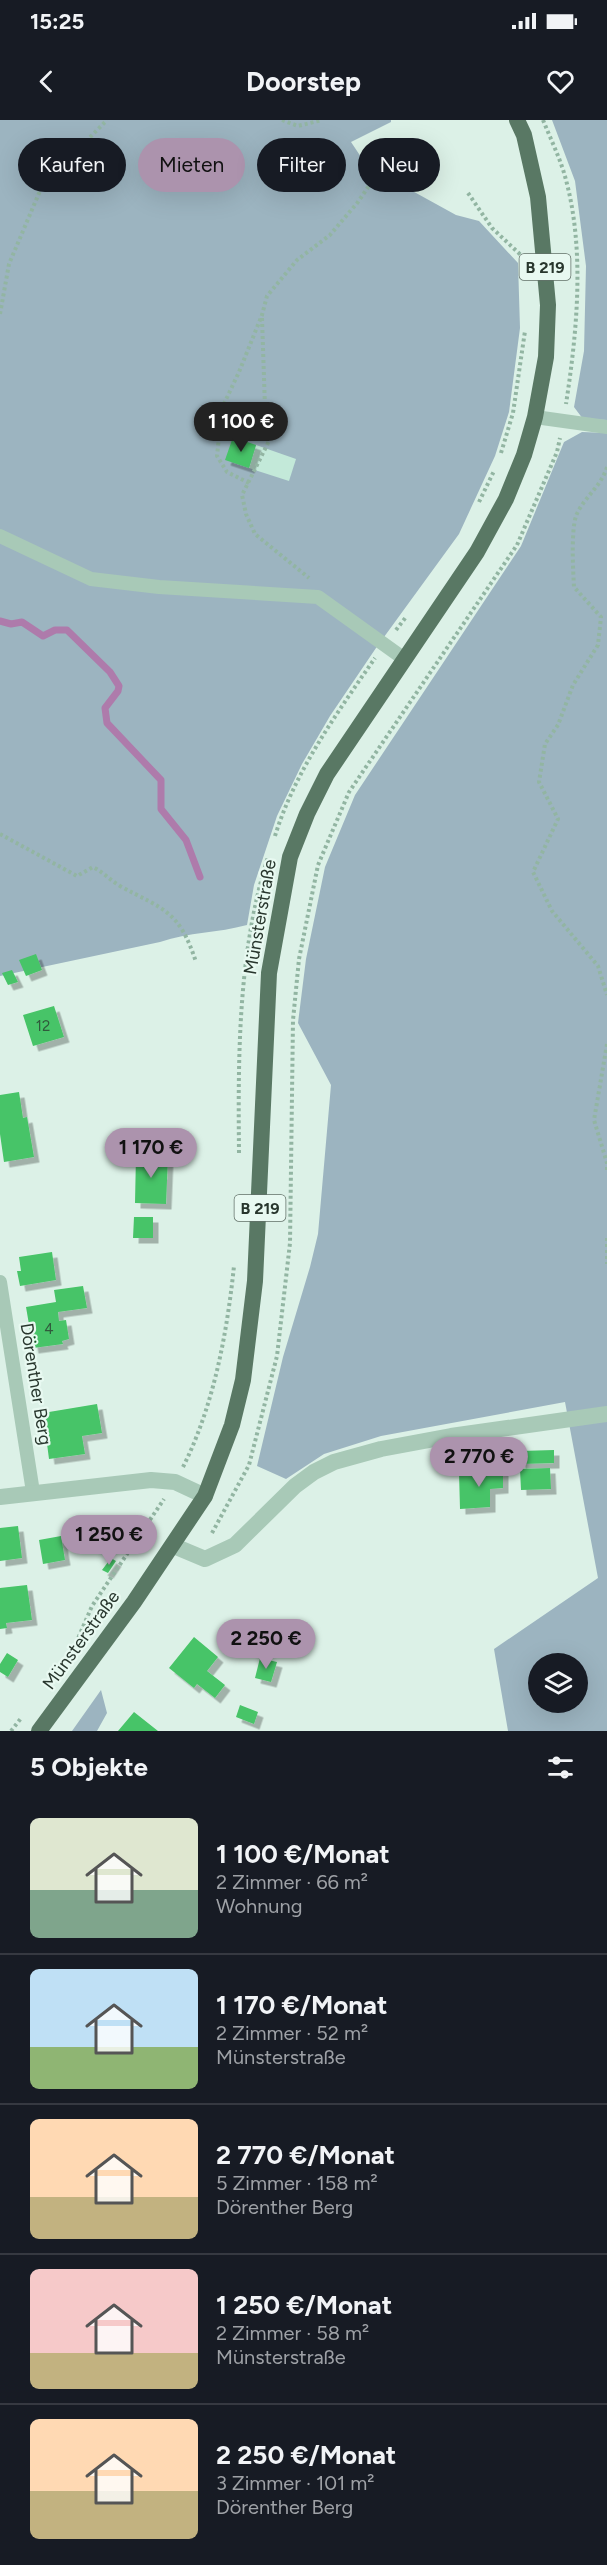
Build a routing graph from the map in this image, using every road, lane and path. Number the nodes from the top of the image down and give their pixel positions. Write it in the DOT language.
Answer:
graph roads {
  1 [pos="107,120"];
  2 [pos="282,120"];
  3 [pos="322,120"];
  4 [pos="517,120"];
  5 [pos="543,120"];
  6 [pos="365,192"];
  7 [pos="468,193"];
  8 [pos="525,259"];
  9 [pos="0,314"];
  10 [pos="262,315"];
  11 [pos="526,325"];
  12 [pos="535,417"];
  13 [pos="563,422"];
  14 [pos="607,427"];
  15 [pos="500,458"];
  16 [pos="607,467"];
  17 [pos="495,468"];
  18 [pos="249,483"];
  19 [pos="477,507"];
  20 [pos="0,536"];
  21 [pos="318,597"];
  22 [pos="410,613"];
  23 [pos="384,645"];
  24 [pos="403,658"];
  25 [pos="0,834"];
  26 [pos="196,962"];
  27 [pos="607,994"];
  28 [pos="607,1044"];
  29 [pos="607,1173"];
  30 [pos="607,1238"];
  31 [pos="607,1264"];
  32 [pos="0,1282"];
  33 [pos="607,1414"];
  34 [pos="205,1416"];
  35 [pos="175,1482"];
  36 [pos="33,1491"];
  37 [pos="205,1496"];
  38 [pos="0,1497"];
  39 [pos="174,1546"];
  40 [pos="198,1558"];
  41 [pos="76,1646"];
  42 [pos="24,1715"];
  43 [pos="11,1731"];
  44 [pos="39,1731"];
  1 -- 9 [label="path"];
  2 -- 3 [label="path"];
  4 -- 12 [label="main road, Münsterstraße / B 219"];
  5 -- 13 [label="path"];
  6 -- 10 [label="path"];
  7 -- 8 [label="path"];
  10 -- 18 [label="path"];
  10 -- 18 [label="path"];
  11 -- 15 [label="path"];
  12 -- 13 [label="lane"];
  12 -- 24 [label="main road, Münsterstraße / B 219"];
  13 -- 14 [label="lane"];
  13 -- 40 [label="path"];
  16 -- 27 [label="path"];
  17 -- 19 [label="path"];
  18 -- 21 [label="path"];
  20 -- 21 [label="lane"];
  21 -- 23 [label="lane"];
  22 -- 23 [label="path"];
  23 -- 24 [label="lane"];
  24 -- 37 [label="main road, Münsterstraße / B 219"];
  25 -- 26 [label="path"];
  28 -- 29 [label="path"];
  30 -- 31 [label="path"];
  32 -- 36 [label="lane, Dörenther Berg"];
  33 -- 40 [label="street"];
  34 -- 35 [label="path"];
  35 -- 36 [label="street"];
  35 -- 37 [label="street"];
  35 -- 41 [label="path"];
  36 -- 38 [label="street"];
  37 -- 39 [label="main road, Münsterstraße / B 219"];
  39 -- 40 [label="street"];
  39 -- 44 [label="main road, Münsterstraße / B 219"];
  42 -- 43 [label="path"];
}
